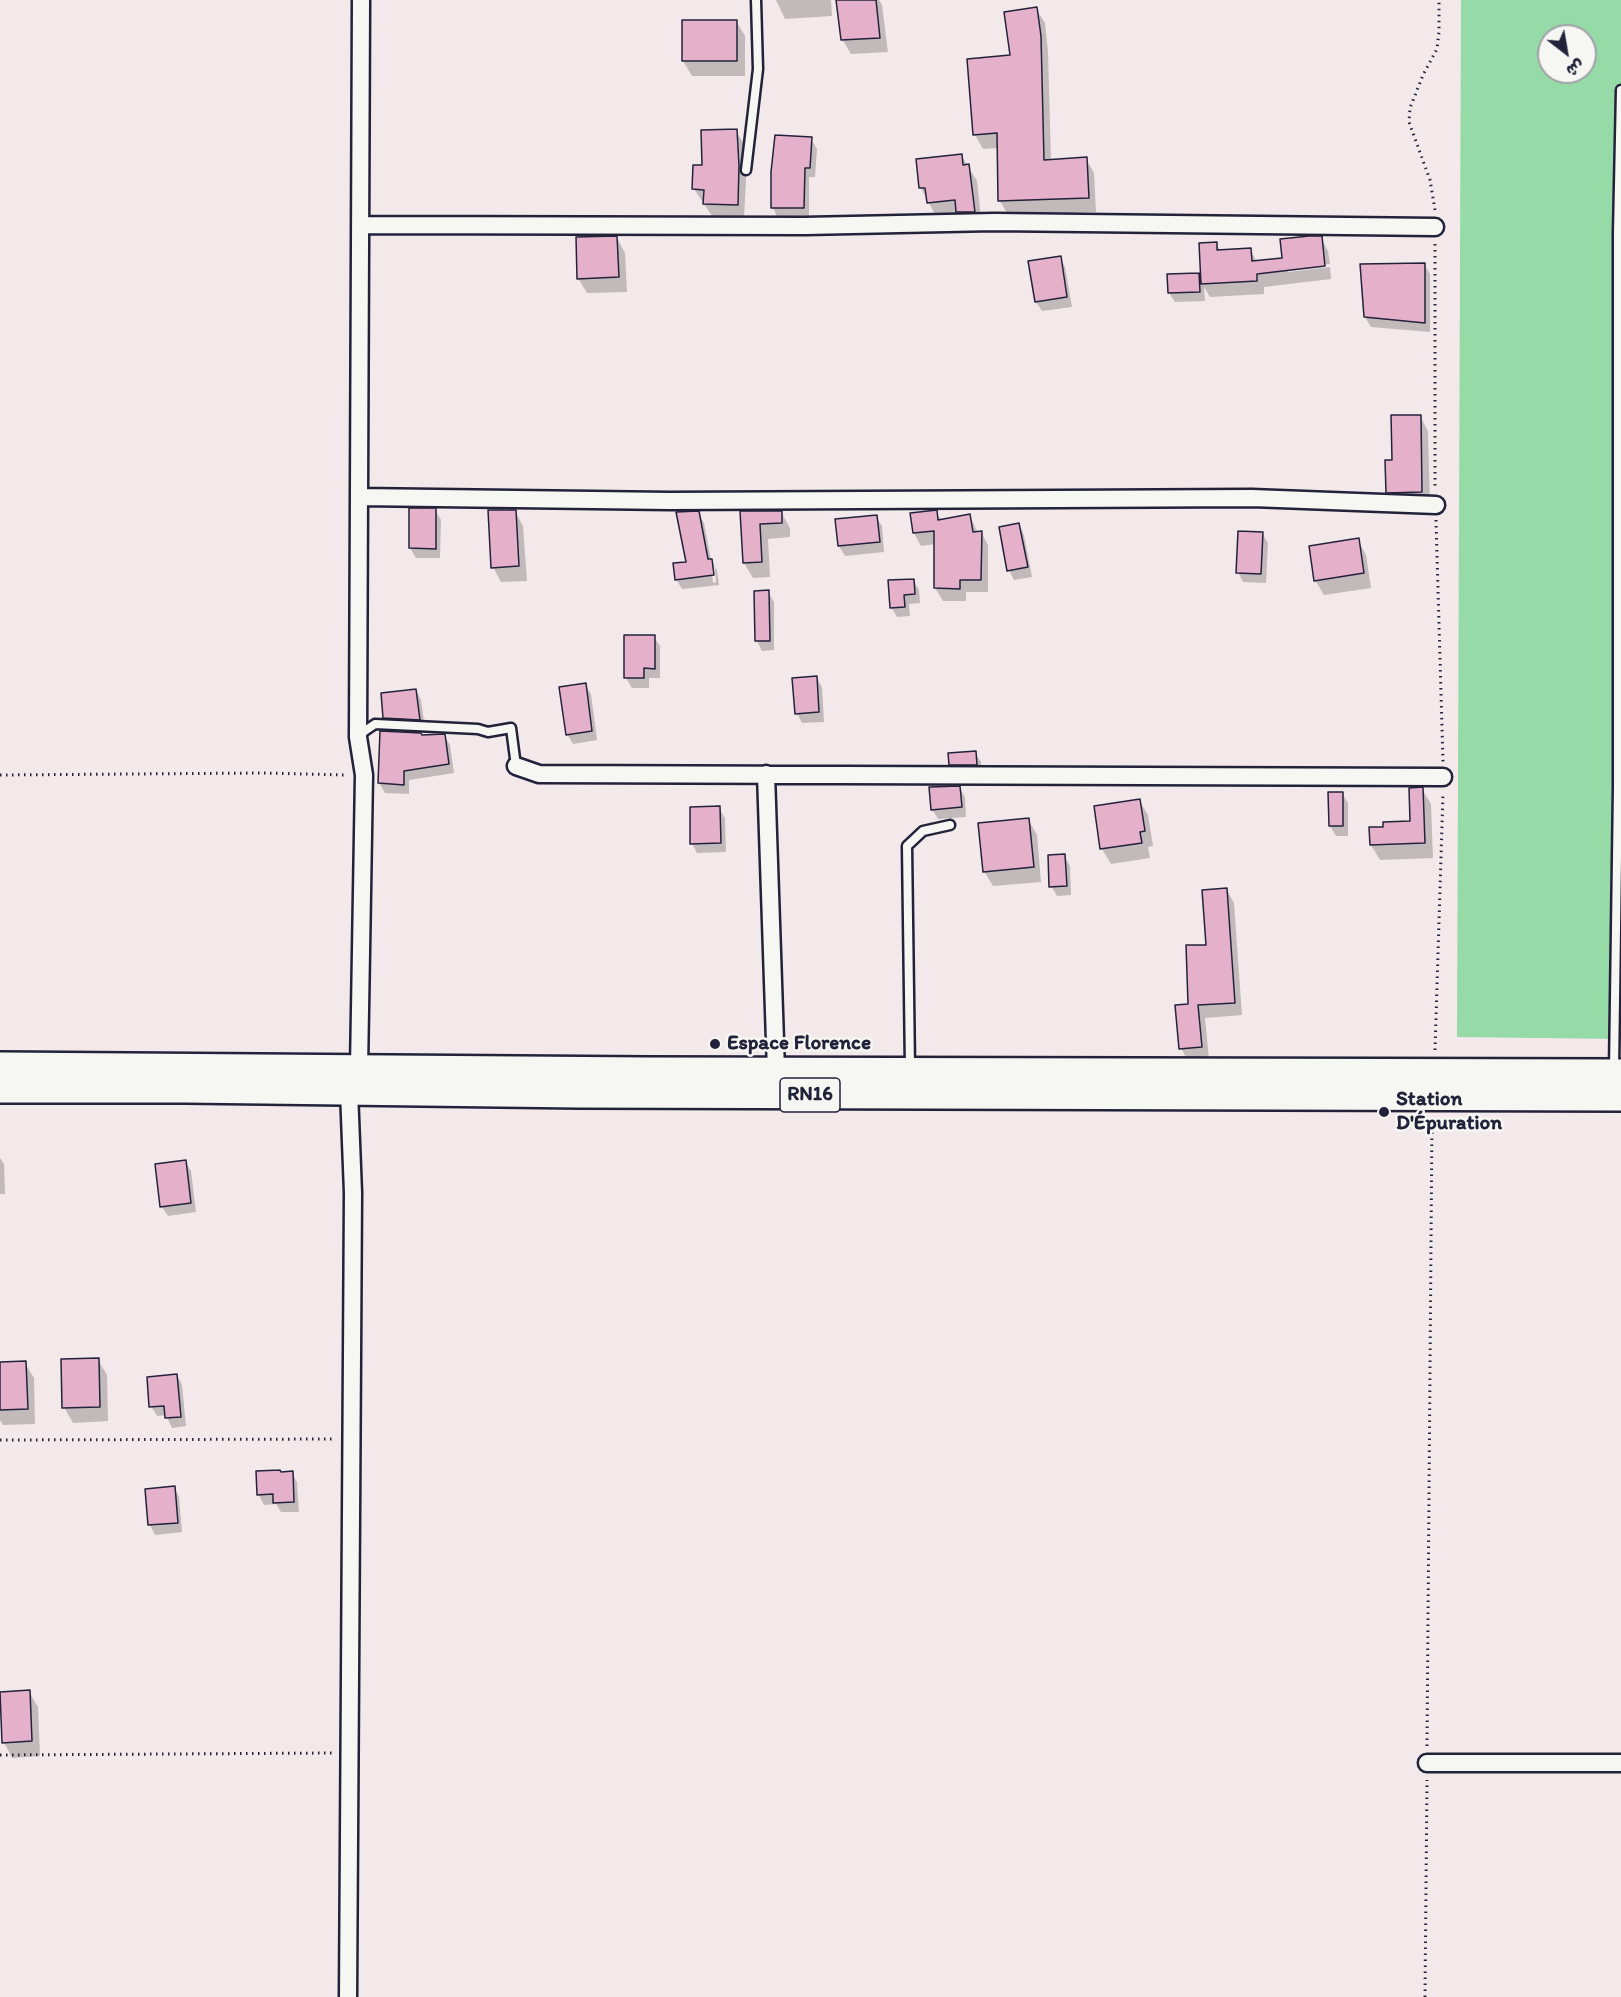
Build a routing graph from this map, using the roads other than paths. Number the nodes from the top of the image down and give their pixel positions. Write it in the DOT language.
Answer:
graph roads {
  1 [pos="361,0"];
  2 [pos="756,0"];
  3 [pos="1621,90"];
  4 [pos="746,170"];
  5 [pos="362,225"];
  6 [pos="1435,227"];
  7 [pos="359,497"];
  8 [pos="1436,505"];
  9 [pos="357,737"];
  10 [pos="516,766"];
  11 [pos="766,774"];
  12 [pos="1443,777"];
  13 [pos="950,825"];
  14 [pos="0,1066"];
  15 [pos="776,1071"];
  16 [pos="910,1072"];
  17 [pos="354,1079"];
  18 [pos="1619,1081"];
  19 [pos="1433,1085"];
  20 [pos="0,1089"];
  21 [pos="1427,1763"];
  22 [pos="1621,1763"];
  23 [pos="348,1997"];
  1 -- 5 [label="street"];
  2 -- 4 [label="lane"];
  3 -- 18 [label="lane"];
  5 -- 6 [label="street"];
  5 -- 7 [label="street"];
  7 -- 8 [label="street"];
  7 -- 9 [label="street"];
  9 -- 10 [label="lane"];
  9 -- 17 [label="street"];
  10 -- 11 [label="street"];
  11 -- 12 [label="street"];
  11 -- 15 [label="street"];
  13 -- 16 [label="lane"];
  14 -- 17 [label="highway, RN16"];
  15 -- 16 [label="highway, RN16"];
  15 -- 17 [label="highway, RN16"];
  16 -- 19 [label="highway, RN16"];
  17 -- 19 [label="highway, RN16"];
  17 -- 20 [label="highway, RN16"];
  17 -- 23 [label="street"];
  18 -- 19 [label="highway, RN16"];
  21 -- 22 [label="street"];
}
